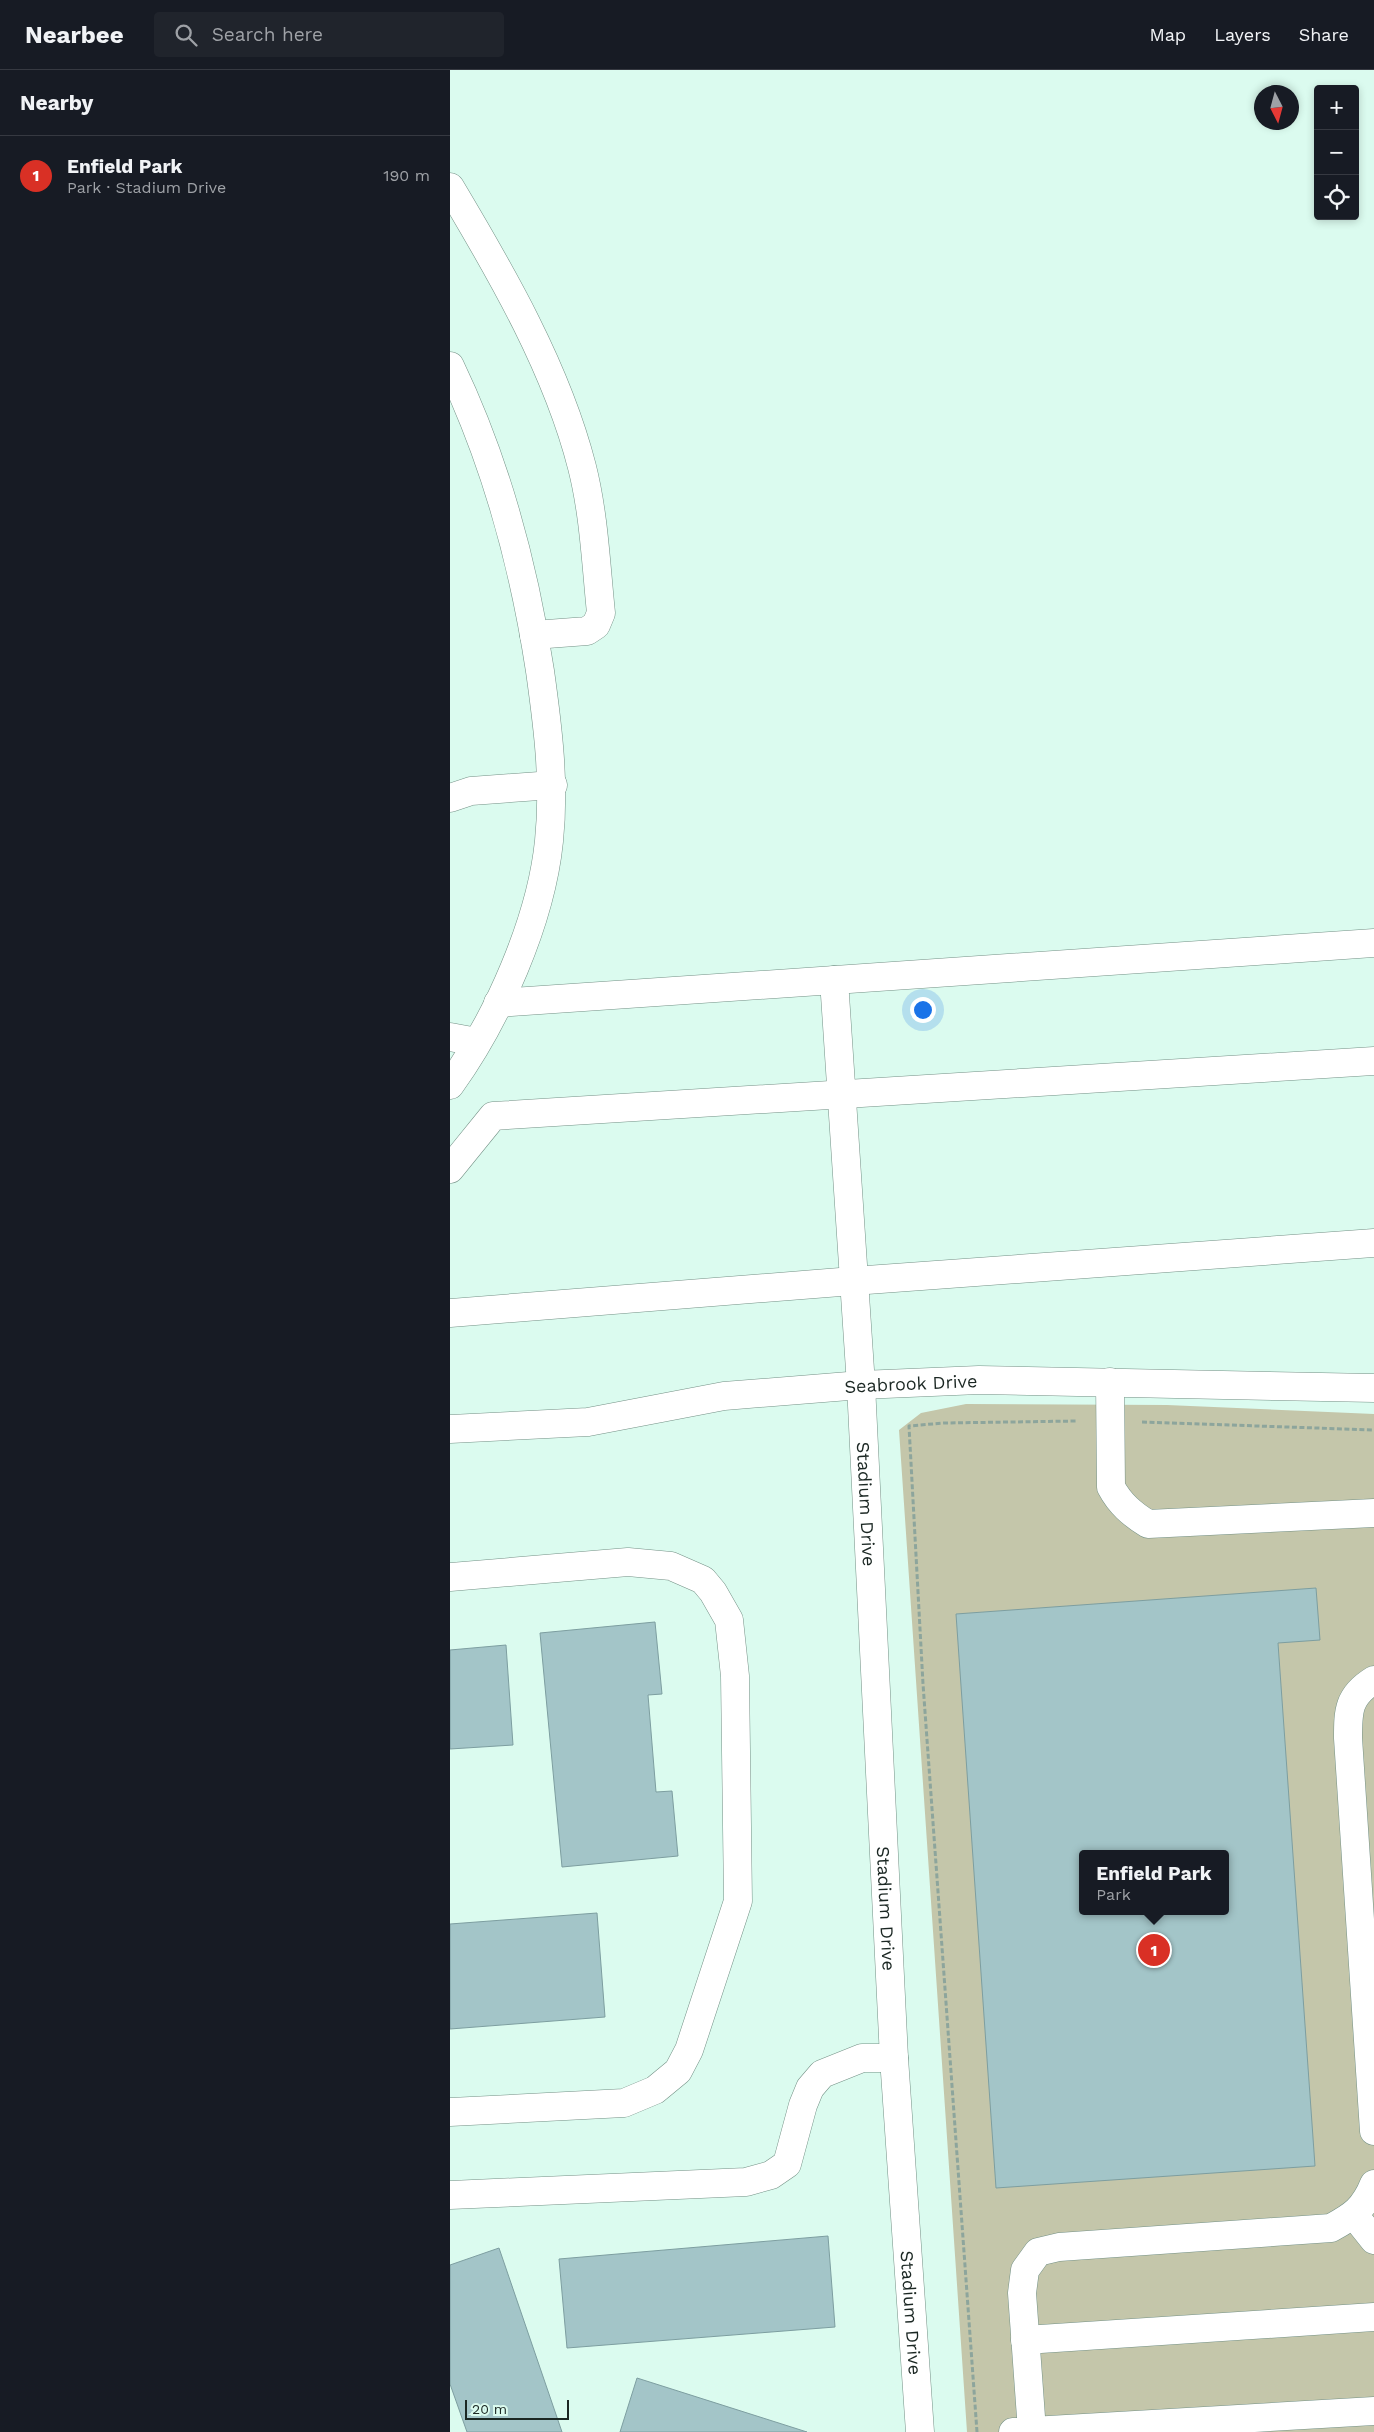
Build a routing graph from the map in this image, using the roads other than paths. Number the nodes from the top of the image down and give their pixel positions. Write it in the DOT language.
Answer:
graph roads {
  1 [pos="450,187"];
  2 [pos="450,366"];
  3 [pos="534,635"];
  4 [pos="553,784"];
  5 [pos="450,798"];
  6 [pos="1374,943"];
  7 [pos="834,980"];
  8 [pos="498,1003"];
  9 [pos="450,1037"];
  10 [pos="477,1042"];
  11 [pos="1374,1061"];
  12 [pos="450,1085"];
  13 [pos="841,1094"];
  14 [pos="450,1169"];
  15 [pos="1374,1244"];
  16 [pos="853,1280"];
  17 [pos="450,1312"];
  18 [pos="1110,1382"];
  19 [pos="861,1385"];
  20 [pos="1374,1388"];
  21 [pos="450,1429"];
  22 [pos="1374,1513"];
  23 [pos="450,1576"];
  24 [pos="1374,1680"];
  25 [pos="894,2058"];
  26 [pos="450,2112"];
  27 [pos="1374,2131"];
  28 [pos="1374,2184"];
  29 [pos="450,2195"];
  30 [pos="1354,2215"];
  31 [pos="1374,2240"];
  32 [pos="1374,2317"];
  33 [pos="1025,2340"];
  34 [pos="1374,2411"];
  35 [pos="920,2432"];
  36 [pos="1022,2432"];
  1 -- 3 [label="street"];
  2 -- 3 [label="street"];
  3 -- 4 [label="street"];
  4 -- 5 [label="street"];
  4 -- 8 [label="street"];
  6 -- 7 [label="street"];
  7 -- 8 [label="street"];
  7 -- 13 [label="street, Stadium Drive"];
  8 -- 10 [label="street"];
  9 -- 10 [label="street"];
  10 -- 12 [label="street"];
  11 -- 13 [label="street"];
  13 -- 14 [label="street"];
  13 -- 16 [label="street, Stadium Drive"];
  15 -- 16 [label="street"];
  16 -- 17 [label="street"];
  16 -- 19 [label="street, Stadium Drive"];
  18 -- 19 [label="street, Seabrook Drive"];
  18 -- 20 [label="street, Seabrook Drive"];
  18 -- 22 [label="street"];
  19 -- 21 [label="street, Seabrook Drive"];
  19 -- 25 [label="street, Stadium Drive"];
  23 -- 26 [label="street"];
  24 -- 27 [label="street"];
  25 -- 29 [label="street"];
  25 -- 35 [label="street, Stadium Drive"];
  28 -- 30 [label="street"];
  30 -- 31 [label="street"];
  30 -- 33 [label="street"];
  32 -- 33 [label="street"];
  33 -- 36 [label="street"];
  34 -- 36 [label="street"];
}
